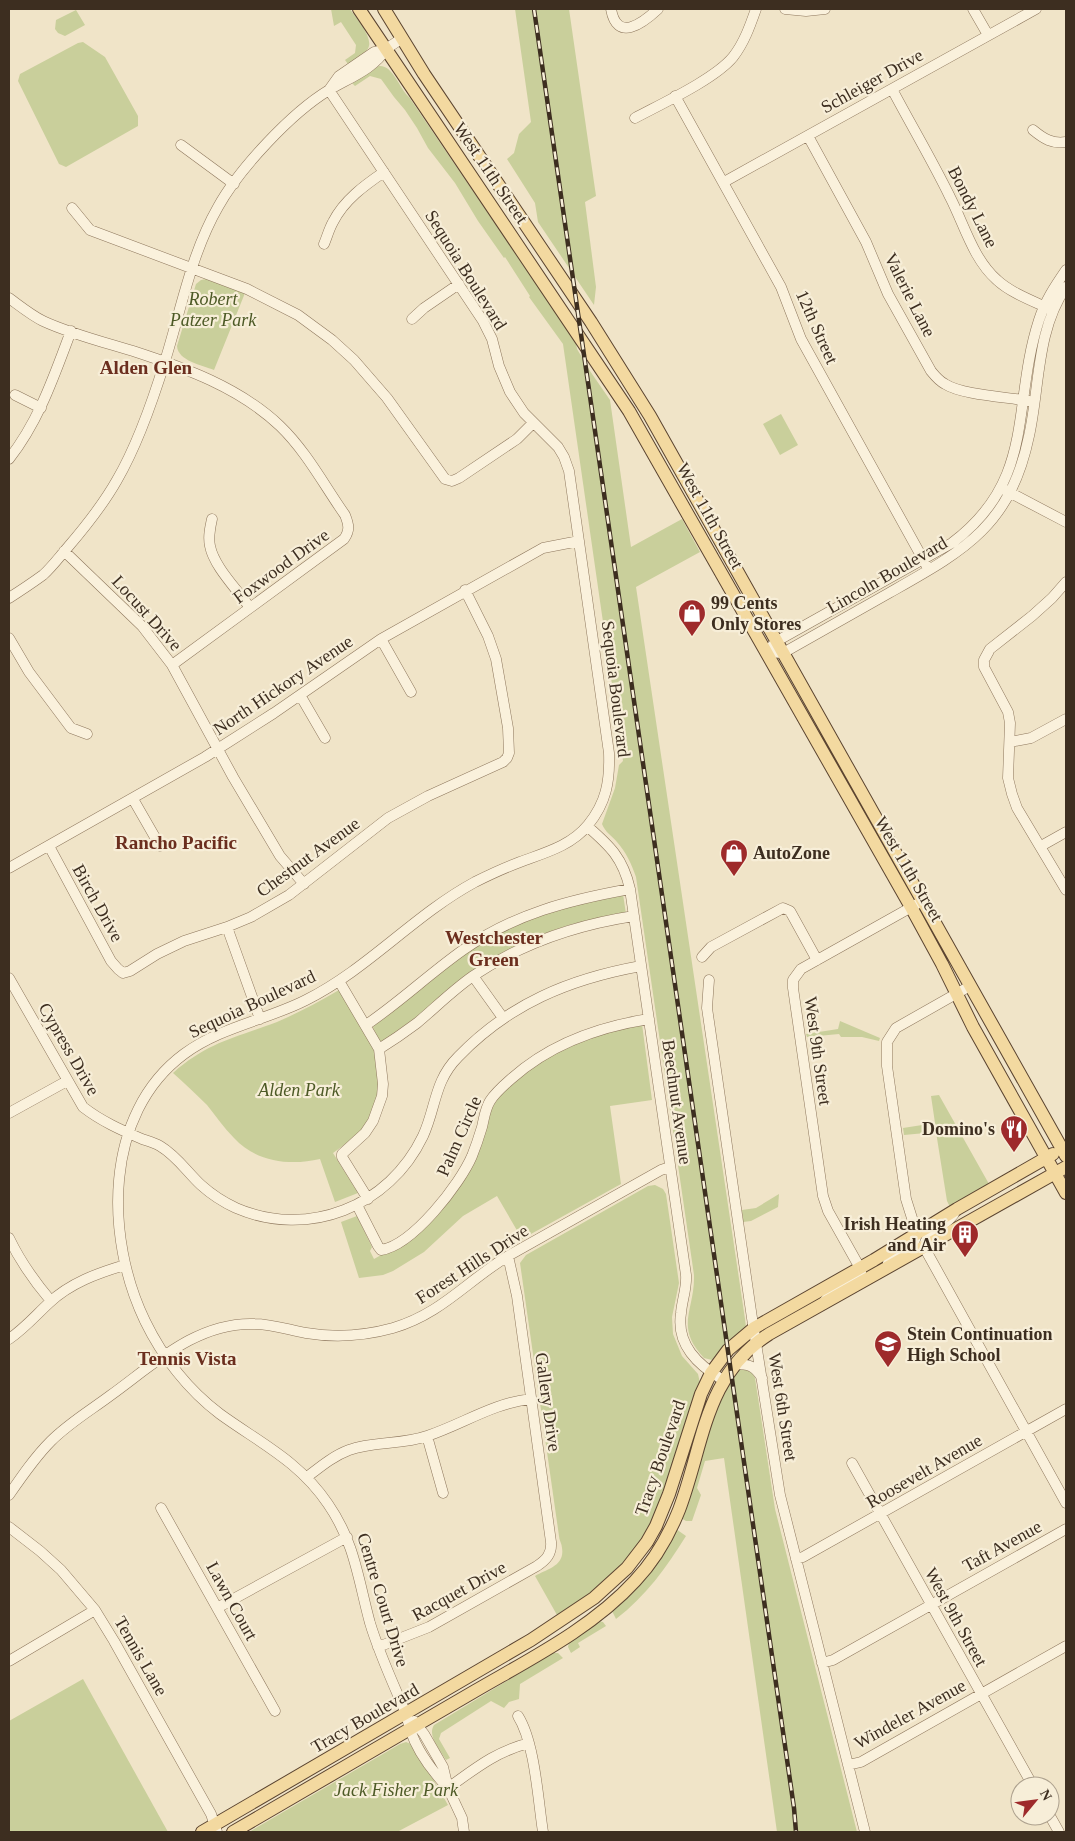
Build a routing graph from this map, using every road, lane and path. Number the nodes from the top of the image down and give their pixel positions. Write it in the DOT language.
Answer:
graph roads {
  1 [pos="359,9"];
  2 [pos="384,9"];
  3 [pos="611,9"];
  4 [pos="658,9"];
  5 [pos="756,9"];
  6 [pos="786,9"];
  7 [pos="825,9"];
  8 [pos="973,9"];
  9 [pos="1036,9"];
  10 [pos="988,35"];
  11 [pos="401,39"];
  12 [pos="386,49"];
  13 [pos="892,89"];
  14 [pos="329,90"];
  15 [pos="675,96"];
  16 [pos="635,118"];
  17 [pos="1033,130"];
  18 [pos="808,136"];
  19 [pos="1066,142"];
  20 [pos="181,146"];
  21 [pos="384,172"];
  22 [pos="724,182"];
  23 [pos="234,184"];
  24 [pos="72,208"];
  25 [pos="324,244"];
  26 [pos="192,270"];
  27 [pos="1066,270"];
  28 [pos="459,284"];
  29 [pos="1066,287"];
  30 [pos="9,298"];
  31 [pos="1049,308"];
  32 [pos="412,319"];
  33 [pos="71,331"];
  34 [pos="165,361"];
  35 [pos="15,394"];
  36 [pos="1029,401"];
  37 [pos="41,408"];
  38 [pos="533,423"];
  39 [pos="9,459"];
  40 [pos="1006,490"];
  41 [pos="212,519"];
  42 [pos="1066,522"];
  43 [pos="579,540"];
  44 [pos="64,551"];
  45 [pos="923,560"];
  46 [pos="929,570"];
  47 [pos="1066,582"];
  48 [pos="465,590"];
  49 [pos="9,598"];
  50 [pos="250,608"];
  51 [pos="9,638"];
  52 [pos="381,639"];
  53 [pos="777,641"];
  54 [pos="766,652"];
  55 [pos="783,653"];
  56 [pos="172,665"];
  57 [pos="411,692"];
  58 [pos="300,695"];
  59 [pos="1066,719"];
  60 [pos="87,734"];
  61 [pos="325,738"];
  62 [pos="1010,742"];
  63 [pos="218,748"];
  64 [pos="133,799"];
  65 [pos="588,826"];
  66 [pos="1066,832"];
  67 [pos="48,846"];
  68 [pos="160,846"];
  69 [pos="1041,846"];
  70 [pos="9,868"];
  71 [pos="304,884"];
  72 [pos="630,889"];
  73 [pos="1066,890"];
  74 [pos="916,904"];
  75 [pos="634,916"];
  76 [pos="227,927"];
  77 [pos="702,957"];
  78 [pos="817,960"];
  79 [pos="641,966"];
  80 [pos="123,973"];
  81 [pos="473,976"];
  82 [pos="9,978"];
  83 [pos="709,980"];
  84 [pos="339,982"];
  85 [pos="970,986"];
  86 [pos="11,989"];
  87 [pos="957,993"];
  88 [pos="503,1018"];
  89 [pos="260,1019"];
  90 [pos="649,1019"];
  91 [pos="366,1025"];
  92 [pos="379,1049"];
  93 [pos="67,1081"];
  94 [pos="9,1113"];
  95 [pos="129,1132"];
  96 [pos="1065,1150"];
  97 [pos="1046,1158"];
  98 [pos="670,1167"];
  99 [pos="1061,1171"];
  100 [pos="1066,1193"];
  101 [pos="368,1199"];
  102 [pos="357,1205"];
  103 [pos="957,1208"];
  104 [pos="917,1234"];
  105 [pos="9,1238"];
  106 [pos="924,1247"];
  107 [pos="508,1256"];
  108 [pos="125,1265"];
  109 [pos="860,1268"];
  110 [pos="885,1268"];
  111 [pos="51,1301"];
  112 [pos="823,1304"];
  113 [pos="754,1328"];
  114 [pos="9,1339"];
  115 [pos="757,1343"];
  116 [pos="166,1356"];
  117 [pos="735,1364"];
  118 [pos="711,1373"];
  119 [pos="723,1380"];
  120 [pos="763,1381"];
  121 [pos="531,1399"];
  122 [pos="1066,1409"];
  123 [pos="1026,1432"];
  124 [pos="427,1436"];
  125 [pos="852,1463"];
  126 [pos="307,1477"];
  127 [pos="443,1493"];
  128 [pos="9,1495"];
  129 [pos="1066,1503"];
  130 [pos="161,1508"];
  131 [pos="880,1515"];
  132 [pos="9,1527"];
  133 [pos="1066,1529"];
  134 [pos="347,1537"];
  135 [pos="550,1553"];
  136 [pos="796,1559"];
  137 [pos="932,1605"];
  138 [pos="217,1608"];
  139 [pos="95,1610"];
  140 [pos="1066,1646"];
  141 [pos="378,1648"];
  142 [pos="9,1661"];
  143 [pos="822,1663"];
  144 [pos="980,1694"];
  145 [pos="275,1711"];
  146 [pos="406,1714"];
  147 [pos="518,1716"];
  148 [pos="414,1727"];
  149 [pos="529,1743"];
  150 [pos="848,1765"];
  151 [pos="1027,1776"];
  152 [pos="448,1788"];
  153 [pos="219,1830"];
  154 [pos="202,1832"];
  155 [pos="233,1832"];
  156 [pos="464,1832"];
  157 [pos="543,1832"];
  158 [pos="864,1832"];
  1 -- 12 [label="main road, West 11th Street"];
  2 -- 11 [label="main road, West 11th Street"];
  3 -- 4 [label="street"];
  5 -- 15 [label="street"];
  6 -- 7 [label="street"];
  8 -- 10 [label="street"];
  9 -- 10 [label="street, Schleiger Drive"];
  10 -- 13 [label="street, Schleiger Drive"];
  11 -- 12 [label="street"];
  11 -- 53 [label="main road, West 11th Street"];
  12 -- 14 [label="street"];
  12 -- 54 [label="main road, West 11th Street"];
  13 -- 18 [label="street, Schleiger Drive"];
  13 -- 31 [label="street, Bondy Lane"];
  14 -- 21 [label="street, Sequoia Boulevard"];
  14 -- 23 [label="street"];
  15 -- 16 [label="street"];
  15 -- 22 [label="street, 12th Street"];
  17 -- 19 [label="street"];
  18 -- 22 [label="street, Schleiger Drive"];
  18 -- 36 [label="street, Valerie Lane"];
  20 -- 23 [label="street"];
  21 -- 25 [label="street"];
  21 -- 28 [label="street, Sequoia Boulevard"];
  22 -- 45 [label="street, 12th Street"];
  23 -- 26 [label="street"];
  24 -- 26 [label="street"];
  26 -- 34 [label="street"];
  26 -- 38 [label="street"];
  27 -- 31 [label="street, Lincoln Boulevard"];
  28 -- 32 [label="street"];
  28 -- 38 [label="street, Sequoia Boulevard"];
  29 -- 31 [label="street, Lincoln Boulevard"];
  30 -- 33 [label="street, Foxwood Drive"];
  31 -- 36 [label="street, Lincoln Boulevard"];
  33 -- 34 [label="street, Foxwood Drive"];
  33 -- 37 [label="street"];
  34 -- 44 [label="street"];
  34 -- 50 [label="street, Foxwood Drive"];
  35 -- 37 [label="street"];
  36 -- 40 [label="street, Lincoln Boulevard"];
  37 -- 39 [label="street"];
  38 -- 43 [label="street, Sequoia Boulevard"];
  40 -- 42 [label="street"];
  40 -- 45 [label="street, Lincoln Boulevard"];
  40 -- 46 [label="street, Lincoln Boulevard"];
  41 -- 50 [label="street"];
  43 -- 48 [label="street, North Hickory Avenue"];
  43 -- 65 [label="street, Sequoia Boulevard"];
  44 -- 49 [label="street"];
  44 -- 56 [label="street, Locust Drive"];
  45 -- 46 [label="street, 12th Street"];
  45 -- 53 [label="street, Lincoln Boulevard"];
  46 -- 55 [label="street, Lincoln Boulevard"];
  47 -- 62 [label="street"];
  48 -- 52 [label="street, North Hickory Avenue"];
  48 -- 71 [label="street, Chestnut Avenue"];
  50 -- 56 [label="street, Foxwood Drive"];
  51 -- 60 [label="street"];
  52 -- 57 [label="street"];
  52 -- 58 [label="street, North Hickory Avenue"];
  53 -- 54 [label="street, Lincoln Boulevard"];
  53 -- 55 [label="main road, West 11th Street"];
  54 -- 55 [label="street"];
  54 -- 74 [label="main road, West 11th Street"];
  55 -- 74 [label="main road, West 11th Street"];
  56 -- 63 [label="street, Locust Drive"];
  58 -- 61 [label="street"];
  58 -- 63 [label="street, North Hickory Avenue"];
  59 -- 62 [label="street"];
  62 -- 69 [label="street"];
  63 -- 64 [label="street, North Hickory Avenue"];
  63 -- 71 [label="street, Locust Drive"];
  64 -- 67 [label="street, North Hickory Avenue"];
  64 -- 68 [label="street"];
  65 -- 72 [label="street, Beechnut Avenue"];
  65 -- 84 [label="street, Sequoia Boulevard"];
  66 -- 69 [label="street"];
  67 -- 70 [label="street, North Hickory Avenue"];
  67 -- 80 [label="street, Birch Drive"];
  69 -- 73 [label="street"];
  71 -- 76 [label="street, Chestnut Avenue"];
  72 -- 75 [label="street, Beechnut Avenue"];
  72 -- 91 [label="street"];
  74 -- 78 [label="street, West 9th Street"];
  74 -- 85 [label="main road, West 11th Street"];
  74 -- 87 [label="main road, West 11th Street"];
  75 -- 79 [label="street, Beechnut Avenue"];
  75 -- 81 [label="street"];
  76 -- 80 [label="street, Chestnut Avenue"];
  76 -- 89 [label="street"];
  77 -- 78 [label="street"];
  78 -- 109 [label="street, West 9th Street"];
  79 -- 88 [label="street, Palm Circle"];
  79 -- 90 [label="street, Beechnut Avenue"];
  81 -- 88 [label="street"];
  81 -- 92 [label="street"];
  82 -- 86 [label="street, Cypress Drive"];
  83 -- 113 [label="street, West 6th Street"];
  84 -- 89 [label="street, Sequoia Boulevard"];
  84 -- 91 [label="street"];
  85 -- 87 [label="street"];
  85 -- 96 [label="main road, West 11th Street"];
  86 -- 93 [label="street, Cypress Drive"];
  87 -- 97 [label="main road, West 11th Street"];
  87 -- 104 [label="street"];
  88 -- 101 [label="street, Palm Circle"];
  89 -- 95 [label="street, Sequoia Boulevard"];
  90 -- 98 [label="street, Beechnut Avenue"];
  90 -- 102 [label="street, Palm Circle"];
  91 -- 92 [label="street"];
  92 -- 101 [label="street"];
  93 -- 94 [label="street"];
  93 -- 95 [label="street, Cypress Drive"];
  95 -- 102 [label="street, Palm Circle"];
  95 -- 108 [label="street, Centre Court Drive"];
  96 -- 97 [label="main road, Tracy Boulevard"];
  97 -- 99 [label="main road, West 11th Street"];
  97 -- 103 [label="main road, Tracy Boulevard"];
  98 -- 107 [label="street, Forest Hills Drive"];
  98 -- 118 [label="street, Beechnut Avenue"];
  99 -- 100 [label="main road, West 11th Street"];
  99 -- 106 [label="main road, Tracy Boulevard"];
  101 -- 102 [label="street, Palm Circle"];
  103 -- 104 [label="main road, Tracy Boulevard"];
  103 -- 106 [label="street"];
  104 -- 109 [label="main road, Tracy Boulevard"];
  104 -- 110 [label="street"];
  105 -- 111 [label="street"];
  106 -- 110 [label="main road, Tracy Boulevard"];
  106 -- 123 [label="street"];
  107 -- 116 [label="street, Forest Hills Drive"];
  107 -- 121 [label="street, Gallery Drive"];
  108 -- 111 [label="street"];
  108 -- 116 [label="street, Centre Court Drive"];
  109 -- 112 [label="street"];
  109 -- 113 [label="main road, Tracy Boulevard"];
  110 -- 112 [label="main road, Tracy Boulevard"];
  111 -- 114 [label="street"];
  112 -- 115 [label="main road, Tracy Boulevard"];
  113 -- 115 [label="street, West 6th Street"];
  113 -- 118 [label="main road, Tracy Boulevard"];
  115 -- 117 [label="main road, Tracy Boulevard"];
  115 -- 120 [label="street, West 6th Street"];
  116 -- 126 [label="street, Centre Court Drive"];
  116 -- 128 [label="street, Forest Hills Drive"];
  117 -- 119 [label="main road, Tracy Boulevard"];
  117 -- 120 [label="street"];
  118 -- 119 [label="street, Beechnut Avenue"];
  118 -- 146 [label="main road, Tracy Boulevard"];
  119 -- 148 [label="main road, Tracy Boulevard"];
  120 -- 136 [label="street, West 6th Street"];
  121 -- 124 [label="street"];
  121 -- 135 [label="street, Gallery Drive"];
  122 -- 123 [label="street, Roosevelt Avenue"];
  123 -- 129 [label="street"];
  123 -- 131 [label="street, Roosevelt Avenue"];
  124 -- 126 [label="street"];
  124 -- 127 [label="street"];
  125 -- 131 [label="street, West 9th Street"];
  126 -- 134 [label="street, Centre Court Drive"];
  130 -- 138 [label="street, Lawn Court"];
  131 -- 136 [label="street, Roosevelt Avenue"];
  131 -- 137 [label="street, West 9th Street"];
  132 -- 139 [label="street, Tennis Lane"];
  133 -- 137 [label="street, Taft Avenue"];
  134 -- 138 [label="street"];
  134 -- 141 [label="street, Centre Court Drive"];
  135 -- 141 [label="street, Racquet Drive"];
  136 -- 143 [label="street, West 6th Street"];
  137 -- 143 [label="street, Taft Avenue"];
  137 -- 144 [label="street, West 9th Street"];
  138 -- 145 [label="street, Lawn Court"];
  139 -- 142 [label="street"];
  139 -- 153 [label="street, Tennis Lane"];
  140 -- 144 [label="street, Windeler Avenue"];
  141 -- 146 [label="street, Centre Court Drive"];
  143 -- 150 [label="street, West 6th Street"];
  144 -- 150 [label="street, Windeler Avenue"];
  144 -- 151 [label="street, West 9th Street"];
  146 -- 148 [label="street, Centre Court Drive"];
  146 -- 153 [label="main road, Tracy Boulevard"];
  147 -- 149 [label="street"];
  148 -- 152 [label="street, Centre Court Drive"];
  148 -- 155 [label="main road, Tracy Boulevard"];
  149 -- 152 [label="street"];
  149 -- 157 [label="street"];
  150 -- 158 [label="street, West 6th Street"];
  152 -- 156 [label="street, Centre Court Drive"];
  153 -- 154 [label="main road, Tracy Boulevard"];
}
